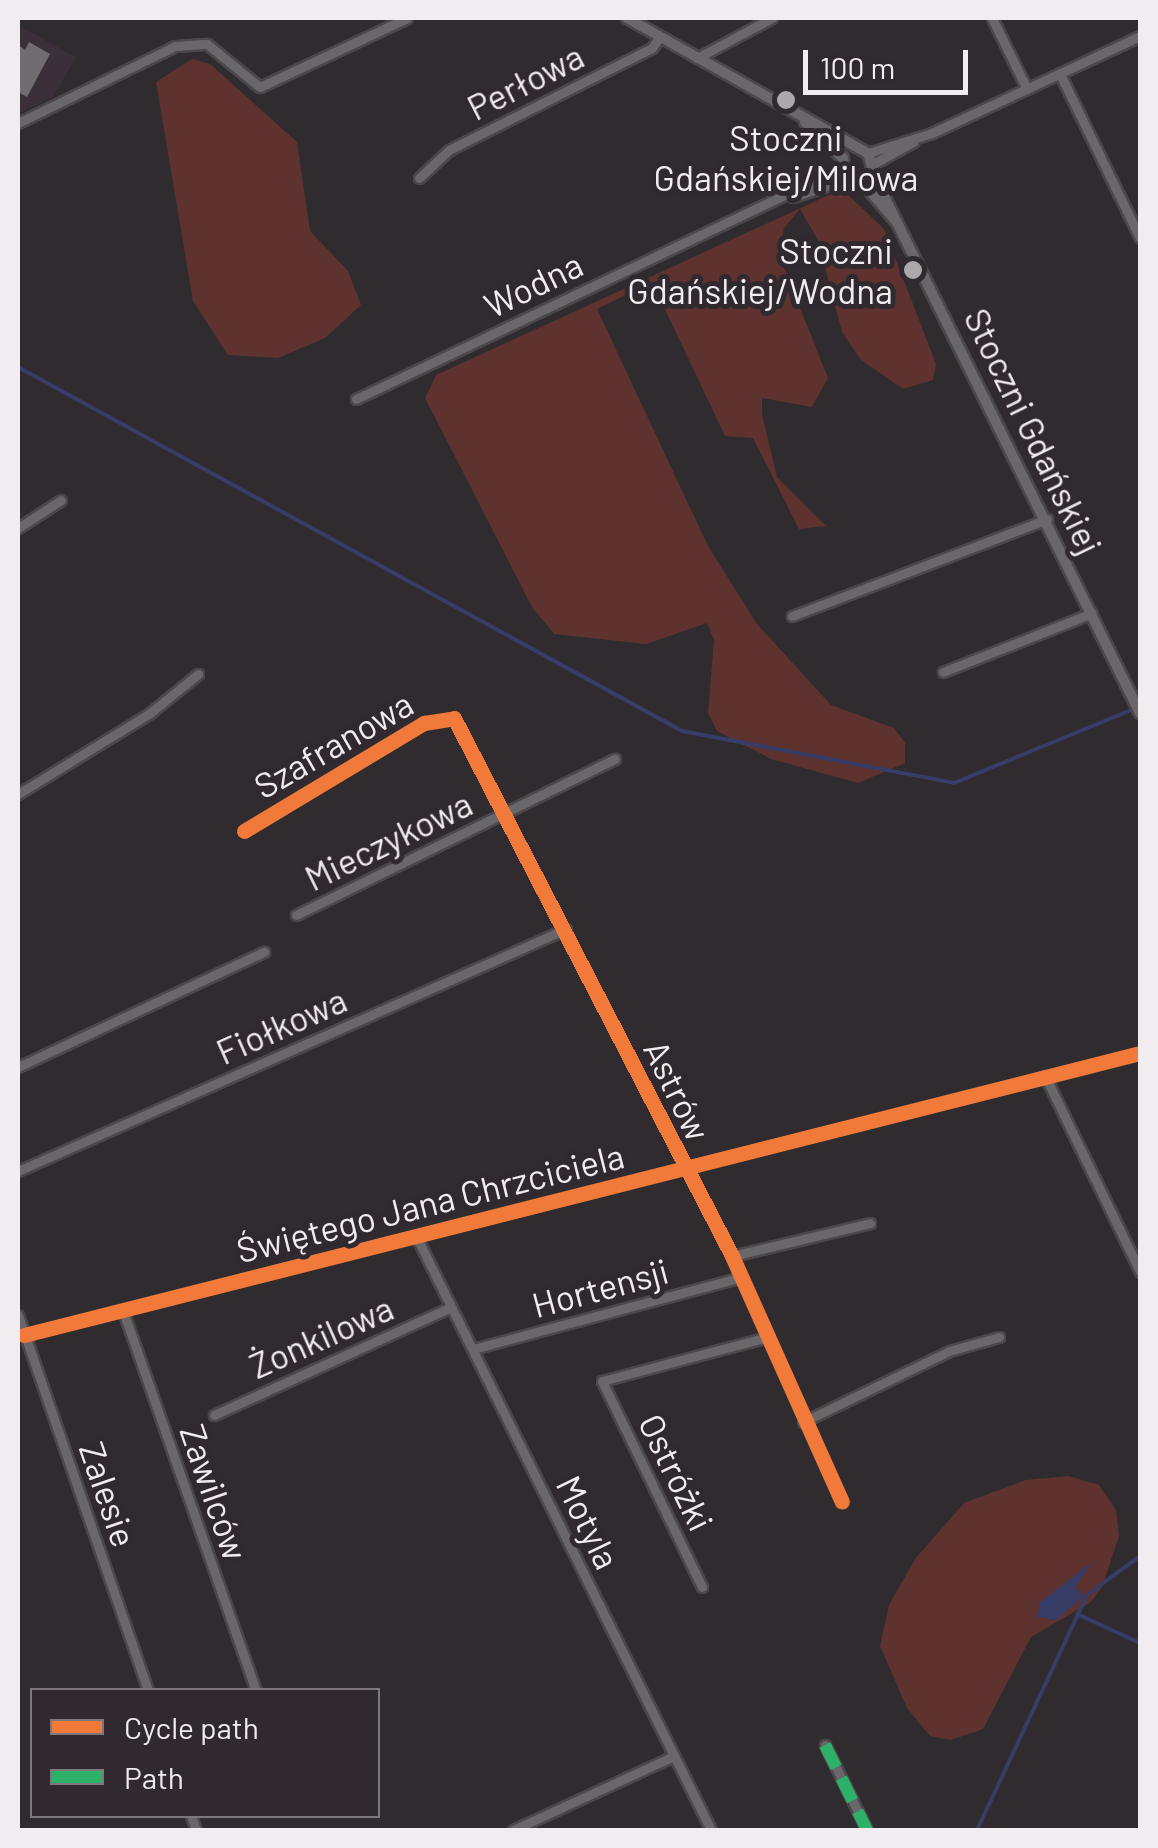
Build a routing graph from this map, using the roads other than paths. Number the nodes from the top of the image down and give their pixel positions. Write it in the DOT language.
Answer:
graph roads {
  1 [pos="406,18"];
  2 [pos="627,18"];
  3 [pos="772,18"];
  4 [pos="992,18"];
  5 [pos="660,36"];
  6 [pos="1140,36"];
  7 [pos="696,58"];
  8 [pos="1060,74"];
  9 [pos="1028,89"];
  10 [pos="804,121"];
  11 [pos="18,123"];
  12 [pos="856,149"];
  13 [pos="871,163"];
  14 [pos="844,168"];
  15 [pos="419,178"];
  16 [pos="861,181"];
  17 [pos="902,228"];
  18 [pos="1140,238"];
  19 [pos="356,399"];
  20 [pos="60,500"];
  21 [pos="1047,519"];
  22 [pos="18,528"];
  23 [pos="1092,613"];
  24 [pos="792,616"];
  25 [pos="943,672"];
  26 [pos="198,674"];
  27 [pos="1140,713"];
  28 [pos="454,718"];
  29 [pos="616,759"];
  30 [pos="18,794"];
  31 [pos="503,815"];
  32 [pos="244,831"];
  33 [pos="296,915"];
  34 [pos="566,929"];
  35 [pos="264,952"];
  36 [pos="1140,1053"];
  37 [pos="18,1067"];
  38 [pos="1045,1076"];
  39 [pos="682,1168"];
  40 [pos="18,1171"];
  41 [pos="870,1223"];
  42 [pos="417,1238"];
  43 [pos="732,1256"];
  44 [pos="1140,1272"];
  45 [pos="742,1278"];
  46 [pos="451,1307"];
  47 [pos="122,1312"];
  48 [pos="18,1316"];
  49 [pos="24,1335"];
  50 [pos="998,1337"];
  51 [pos="764,1338"];
  52 [pos="472,1349"];
  53 [pos="214,1414"];
  54 [pos="803,1422"];
  55 [pos="842,1502"];
  56 [pos="702,1588"];
  57 [pos="147,1688"];
  58 [pos="255,1688"];
  59 [pos="825,1745"];
  60 [pos="674,1756"];
  61 [pos="512,1830"];
  62 [pos="711,1830"];
  63 [pos="867,1830"];
  1 -- 11 [label="street"];
  2 -- 5 [label="street"];
  3 -- 7 [label="street"];
  4 -- 9 [label="street"];
  5 -- 7 [label="street"];
  5 -- 15 [label="street, Perłowa"];
  6 -- 8 [label="street"];
  7 -- 10 [label="street"];
  8 -- 9 [label="street"];
  8 -- 18 [label="street"];
  9 -- 13 [label="street"];
  10 -- 12 [label="street"];
  10 -- 14 [label="street"];
  12 -- 13 [label="street"];
  12 -- 14 [label="street"];
  13 -- 16 [label="street"];
  13 -- 17 [label="street, Stoczni Gdańskiej"];
  14 -- 16 [label="street"];
  14 -- 19 [label="street, Wodna"];
  16 -- 17 [label="street, Stoczni Gdańskiej"];
  17 -- 21 [label="street, Stoczni Gdańskiej"];
  20 -- 22 [label="street"];
  21 -- 23 [label="street, Stoczni Gdańskiej"];
  21 -- 24 [label="street"];
  23 -- 25 [label="street"];
  23 -- 27 [label="street, Stoczni Gdańskiej"];
  26 -- 30 [label="street"];
  28 -- 31 [label="street, Astrów"];
  28 -- 32 [label="street, Szafranowa"];
  29 -- 31 [label="street, Mieczykowa"];
  31 -- 33 [label="street, Mieczykowa"];
  31 -- 34 [label="street, Astrów"];
  34 -- 39 [label="street, Astrów"];
  34 -- 40 [label="street, Fiołkowa"];
  35 -- 37 [label="street"];
  36 -- 38 [label="street, Świętego Jana Chrzciciela"];
  38 -- 39 [label="street, Świętego Jana Chrzciciela"];
  38 -- 44 [label="street"];
  39 -- 42 [label="street, Świętego Jana Chrzciciela"];
  39 -- 43 [label="street, Astrów"];
  41 -- 43 [label="street"];
  42 -- 46 [label="street, Motyla"];
  42 -- 47 [label="street, Świętego Jana Chrzciciela"];
  43 -- 45 [label="street, Astrów"];
  45 -- 51 [label="street, Astrów"];
  45 -- 52 [label="street, Hortensji"];
  46 -- 52 [label="street, Motyla"];
  46 -- 53 [label="street, Żonkilowa"];
  47 -- 49 [label="street, Świętego Jana Chrzciciela"];
  47 -- 58 [label="street, Zawilców"];
  48 -- 49 [label="street, Zalesie"];
  49 -- 57 [label="street, Zalesie"];
  50 -- 54 [label="street"];
  51 -- 54 [label="street, Astrów"];
  51 -- 56 [label="street, Ostróżki"];
  52 -- 60 [label="street, Motyla"];
  54 -- 55 [label="street, Astrów"];
  59 -- 63 [label="street"];
  60 -- 61 [label="street"];
  60 -- 62 [label="street, Motyla"];
}
